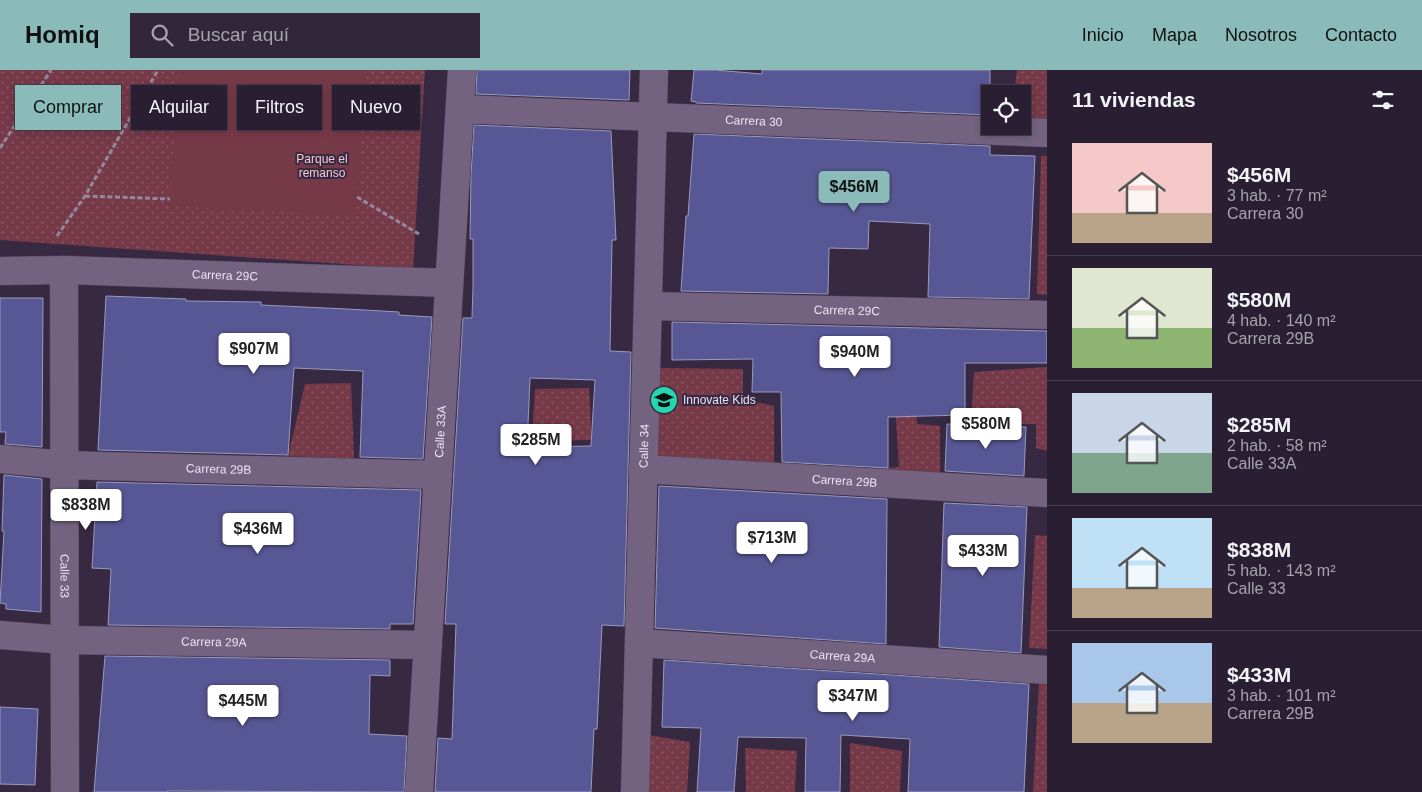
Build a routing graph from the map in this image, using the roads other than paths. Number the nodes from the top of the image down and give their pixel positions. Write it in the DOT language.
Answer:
graph roads {
  1 [pos="462,70"];
  2 [pos="654,70"];
  3 [pos="460,109"];
  4 [pos="653,117"];
  5 [pos="1047,133"];
  6 [pos="64,270"];
  7 [pos="0,271"];
  8 [pos="449,283"];
  9 [pos="648,306"];
  10 [pos="1047,315"];
  11 [pos="0,459"];
  12 [pos="64,465"];
  13 [pos="643,469"];
  14 [pos="438,475"];
  15 [pos="1047,493"];
  16 [pos="0,635"];
  17 [pos="64,640"];
  18 [pos="639,643"];
  19 [pos="428,645"];
  20 [pos="1047,670"];
  21 [pos="65,792"];
  22 [pos="419,792"];
  23 [pos="635,792"];
  1 -- 3 [label="street, Calle 33A"];
  2 -- 4 [label="street, Calle 34"];
  3 -- 4 [label="street, Carrera 30"];
  3 -- 8 [label="street, Calle 33A"];
  4 -- 5 [label="street, Carrera 30"];
  4 -- 9 [label="street, Calle 34"];
  6 -- 7 [label="street, Carrera 29C"];
  6 -- 8 [label="street, Carrera 29C"];
  6 -- 12 [label="street, Calle 33"];
  8 -- 14 [label="street, Calle 33A"];
  9 -- 10 [label="street, Carrera 29C"];
  9 -- 13 [label="street, Calle 34"];
  11 -- 12 [label="street, Carrera 29B"];
  12 -- 14 [label="street, Carrera 29B"];
  12 -- 17 [label="street, Calle 33"];
  13 -- 15 [label="street, Carrera 29B"];
  13 -- 18 [label="street, Calle 34"];
  14 -- 19 [label="street, Calle 33A"];
  16 -- 17 [label="street, Carrera 29A"];
  17 -- 19 [label="street, Carrera 29A"];
  17 -- 21 [label="street, Calle 33"];
  18 -- 20 [label="street, Carrera 29A"];
  18 -- 23 [label="street, Calle 34"];
  19 -- 22 [label="street, Calle 33A"];
}
